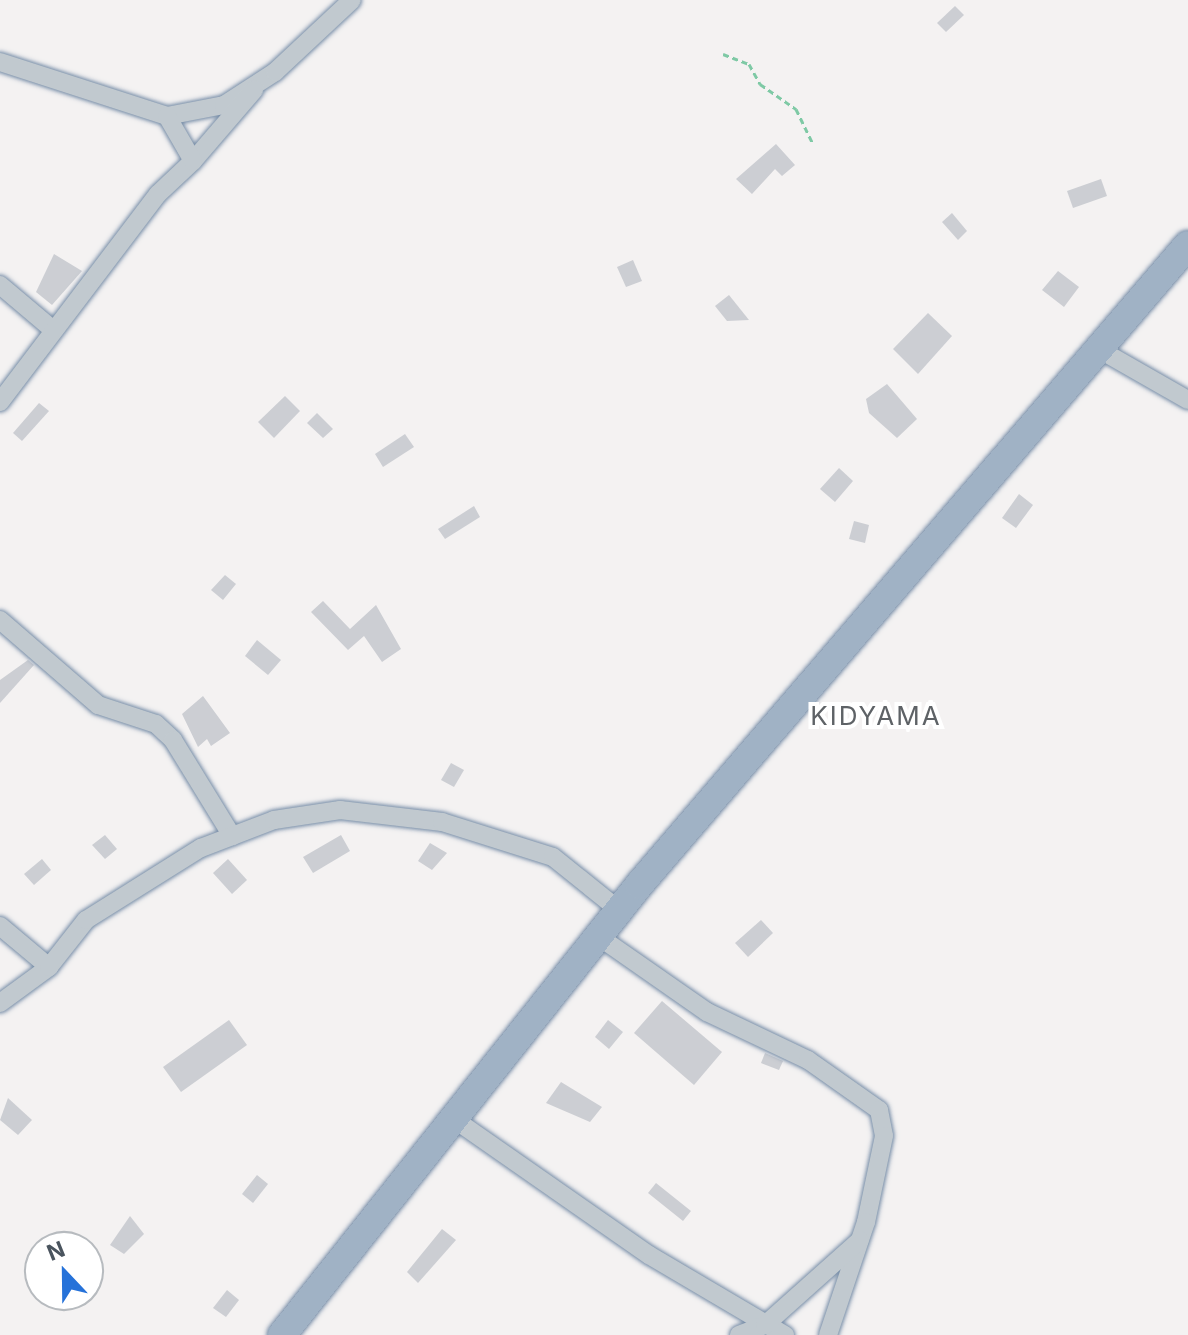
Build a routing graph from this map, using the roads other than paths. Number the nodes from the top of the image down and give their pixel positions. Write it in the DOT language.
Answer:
graph roads {
  1 [pos="352,0"];
  2 [pos="0,62"];
  3 [pos="258,84"];
  4 [pos="167,116"];
  5 [pos="193,161"];
  6 [pos="1188,245"];
  7 [pos="0,285"];
  8 [pos="52,329"];
  9 [pos="1095,347"];
  10 [pos="1188,400"];
  11 [pos="0,402"];
  12 [pos="0,620"];
  13 [pos="232,836"];
  14 [pos="619,910"];
  15 [pos="0,926"];
  16 [pos="598,936"];
  17 [pos="49,967"];
  18 [pos="0,1003"];
  19 [pos="454,1119"];
  20 [pos="860,1240"];
  21 [pos="765,1325"];
  22 [pos="282,1335"];
  23 [pos="739,1335"];
  24 [pos="785,1335"];
  25 [pos="828,1335"];
  1 -- 3 [label="street"];
  2 -- 4 [label="street"];
  3 -- 4 [label="street"];
  3 -- 5 [label="street"];
  4 -- 5 [label="street"];
  5 -- 8 [label="street"];
  6 -- 9 [label="highway"];
  7 -- 8 [label="street"];
  8 -- 11 [label="street"];
  9 -- 10 [label="street"];
  9 -- 14 [label="highway"];
  12 -- 13 [label="street"];
  13 -- 14 [label="street"];
  13 -- 17 [label="street"];
  14 -- 16 [label="highway"];
  15 -- 17 [label="street"];
  16 -- 19 [label="highway"];
  16 -- 20 [label="street"];
  17 -- 18 [label="street"];
  19 -- 21 [label="street"];
  19 -- 22 [label="highway"];
  20 -- 21 [label="street"];
  20 -- 25 [label="street"];
  21 -- 23 [label="street"];
  21 -- 24 [label="street"];
}
